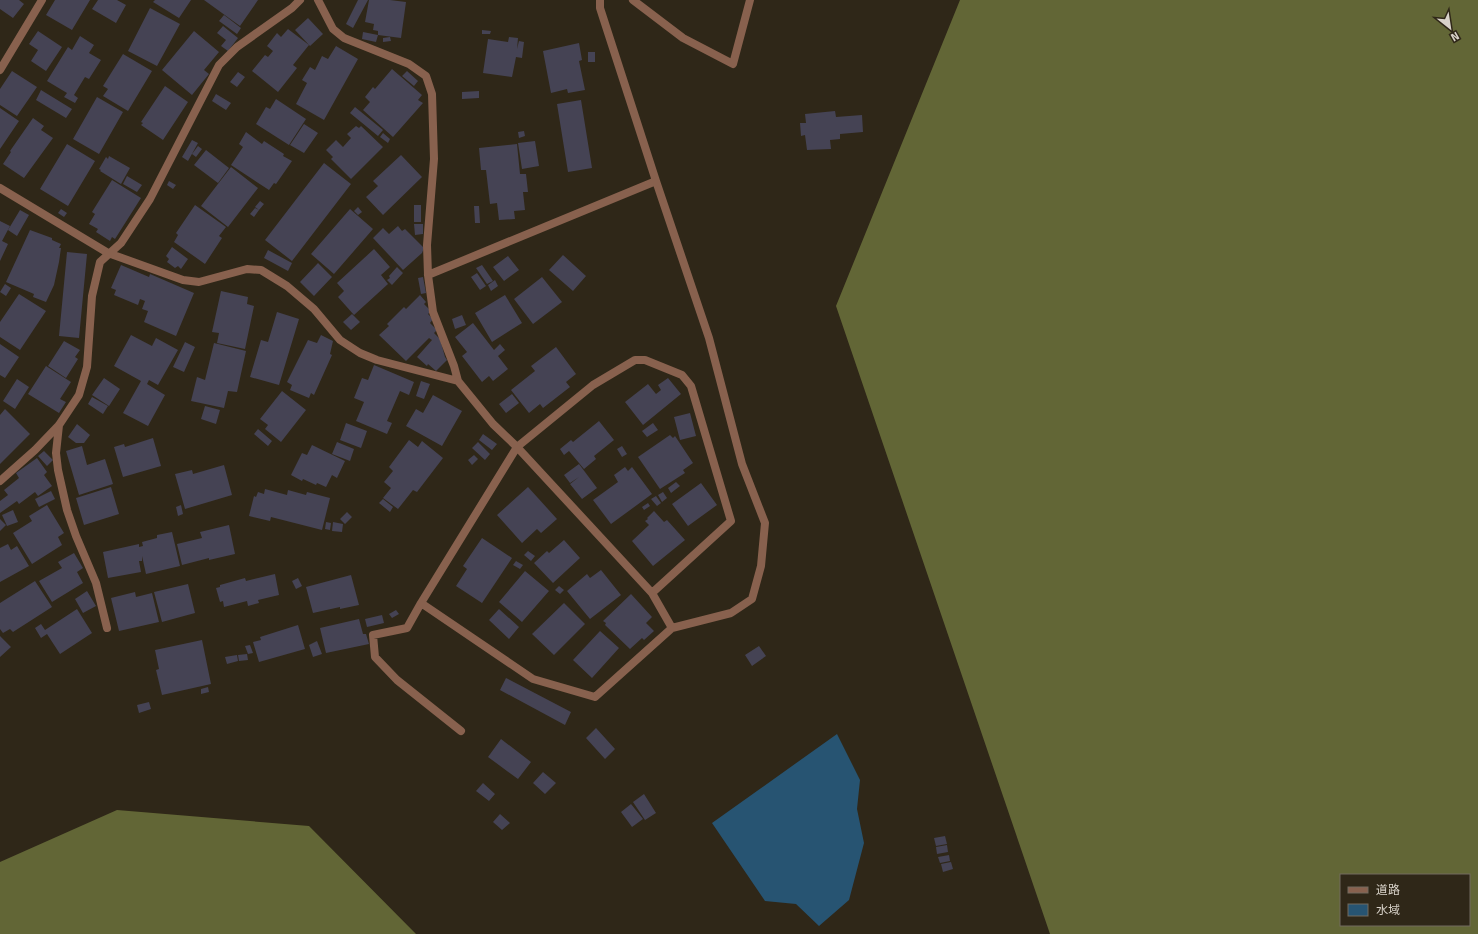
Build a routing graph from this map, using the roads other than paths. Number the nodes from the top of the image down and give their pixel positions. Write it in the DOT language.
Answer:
graph roads {
  1 [pos="42,0"];
  2 [pos="300,0"];
  3 [pos="318,0"];
  4 [pos="600,0"];
  5 [pos="634,0"];
  6 [pos="750,0"];
  7 [pos="0,70"];
  8 [pos="656,181"];
  9 [pos="0,188"];
  10 [pos="108,252"];
  11 [pos="428,275"];
  12 [pos="458,381"];
  13 [pos="59,425"];
  14 [pos="517,446"];
  15 [pos="0,481"];
  16 [pos="652,593"];
  17 [pos="421,603"];
  18 [pos="106,628"];
  19 [pos="672,628"];
  20 [pos="460,731"];
  1 -- 7 [label="street"];
  2 -- 10 [label="street"];
  3 -- 11 [label="street"];
  4 -- 8 [label="street"];
  5 -- 6 [label="street"];
  8 -- 11 [label="street"];
  8 -- 19 [label="street"];
  9 -- 10 [label="street"];
  10 -- 12 [label="street"];
  10 -- 13 [label="street"];
  11 -- 12 [label="street"];
  12 -- 14 [label="street"];
  13 -- 15 [label="street"];
  13 -- 18 [label="street"];
  14 -- 16 [label="street"];
  14 -- 16 [label="street"];
  14 -- 17 [label="street"];
  16 -- 19 [label="street"];
  17 -- 19 [label="street"];
  17 -- 20 [label="street"];
}
